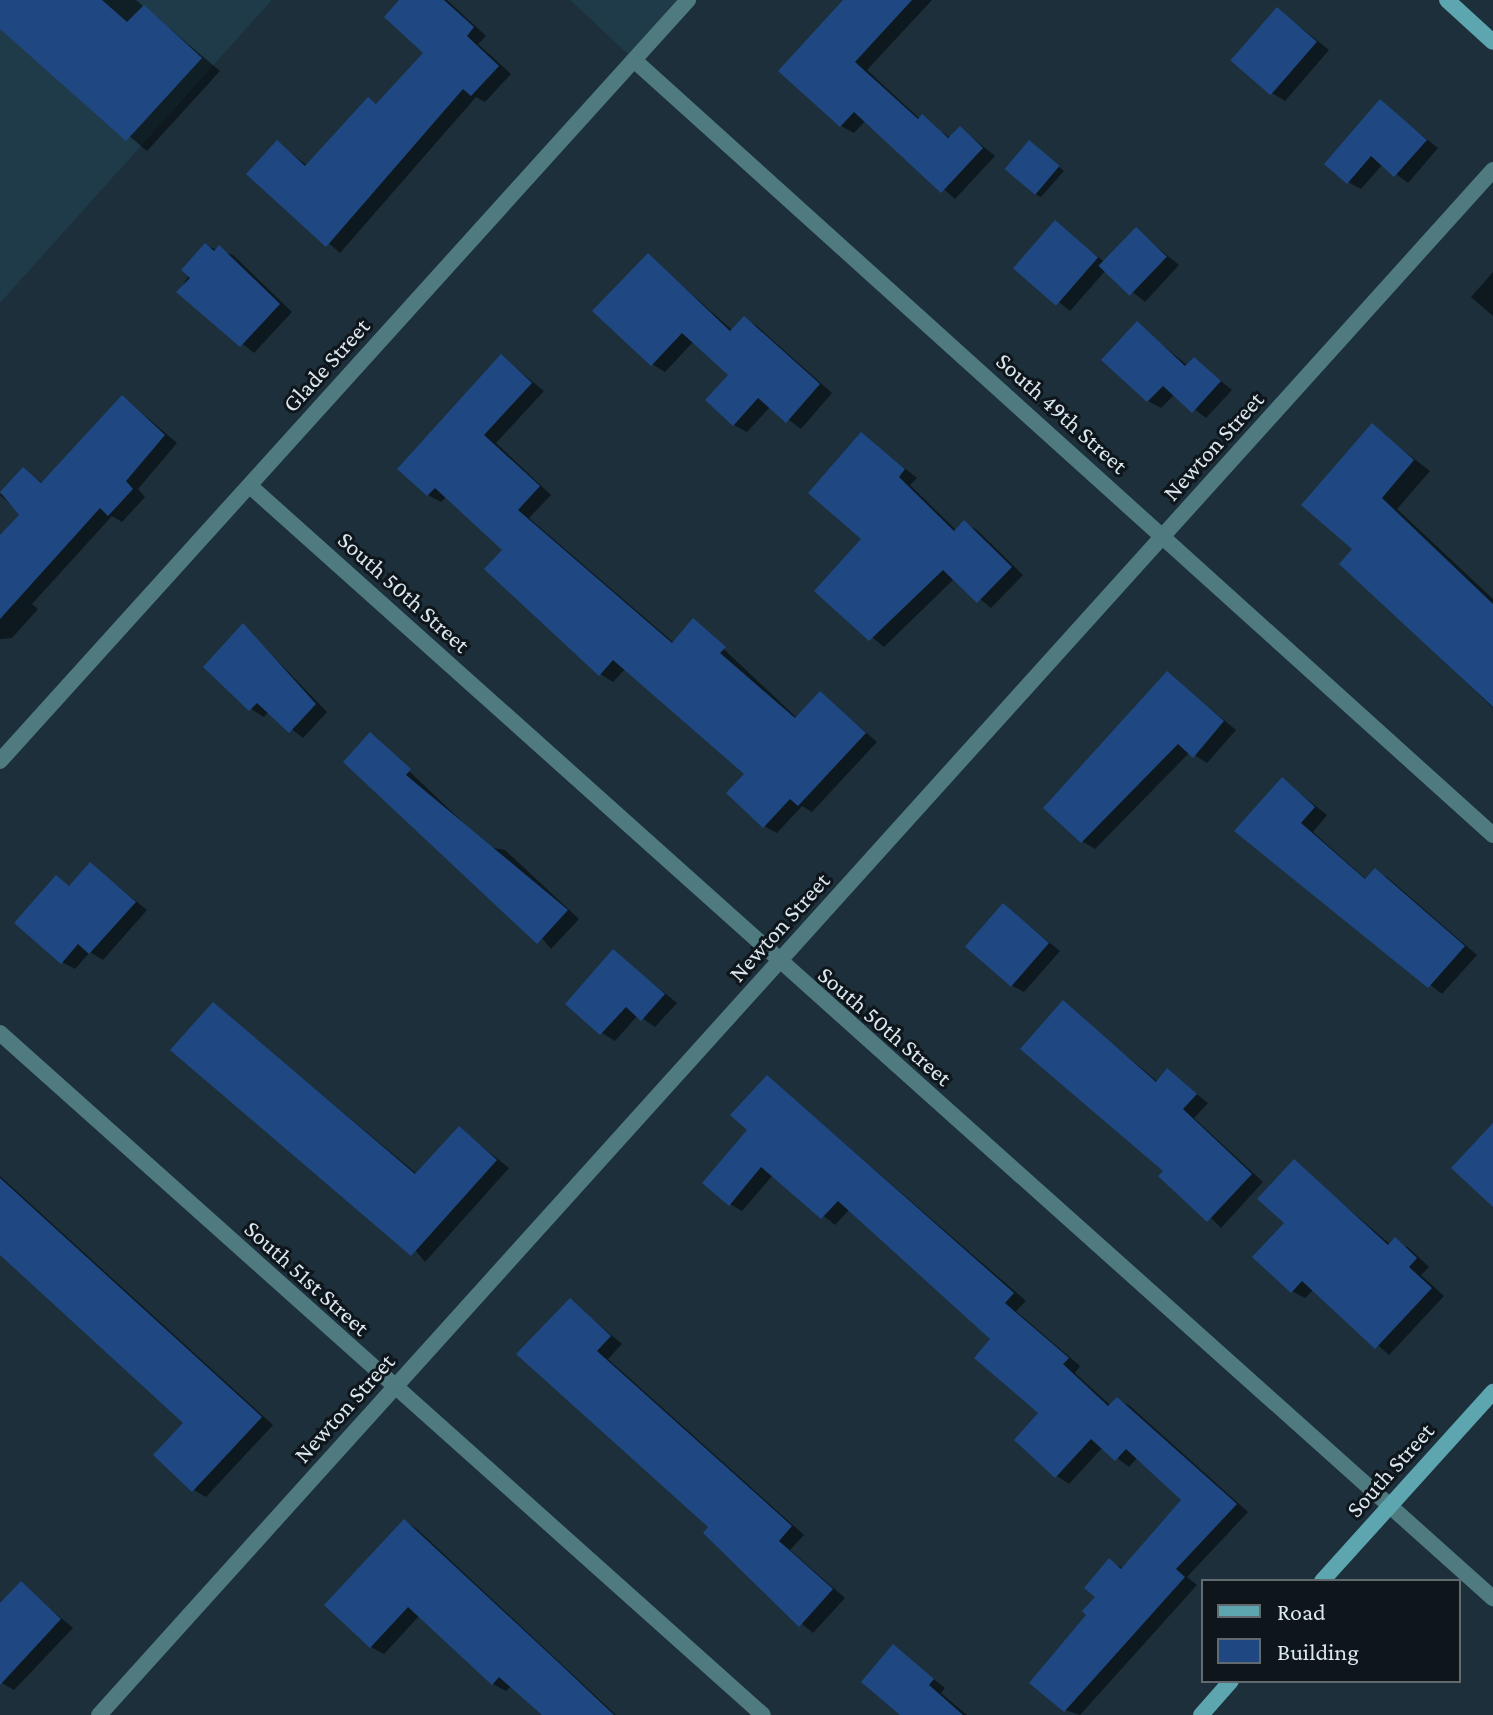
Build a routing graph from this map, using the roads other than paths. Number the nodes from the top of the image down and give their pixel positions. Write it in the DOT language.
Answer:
graph roads {
  1 [pos="688,0"];
  2 [pos="1447,0"];
  3 [pos="1493,42"];
  4 [pos="634,60"];
  5 [pos="1493,170"];
  6 [pos="250,486"];
  7 [pos="1163,537"];
  8 [pos="0,761"];
  9 [pos="1493,835"];
  10 [pos="778,963"];
  11 [pos="0,1033"];
  12 [pos="393,1389"];
  13 [pos="1493,1392"];
  14 [pos="1391,1504"];
  15 [pos="1324,1579"];
  16 [pos="1493,1598"];
  17 [pos="1229,1683"];
  18 [pos="99,1715"];
  19 [pos="763,1715"];
  20 [pos="1201,1715"];
  1 -- 4 [label="street, Glade Street"];
  2 -- 3 [label="main road"];
  4 -- 6 [label="street, Glade Street"];
  4 -- 7 [label="street, South 49th Street"];
  5 -- 7 [label="street, Newton Street"];
  6 -- 8 [label="street, Glade Street"];
  6 -- 10 [label="street, South 50th Street"];
  7 -- 9 [label="street, South 49th Street"];
  7 -- 10 [label="street, Newton Street"];
  10 -- 12 [label="street, Newton Street"];
  10 -- 14 [label="street, South 50th Street"];
  11 -- 12 [label="street, South 51st Street"];
  12 -- 18 [label="street, Newton Street"];
  12 -- 19 [label="street, South 51st Street"];
  13 -- 14 [label="main road, South Street"];
  14 -- 15 [label="main road, South Street"];
  14 -- 16 [label="street, South 50th Street"];
  17 -- 20 [label="main road"];
}
